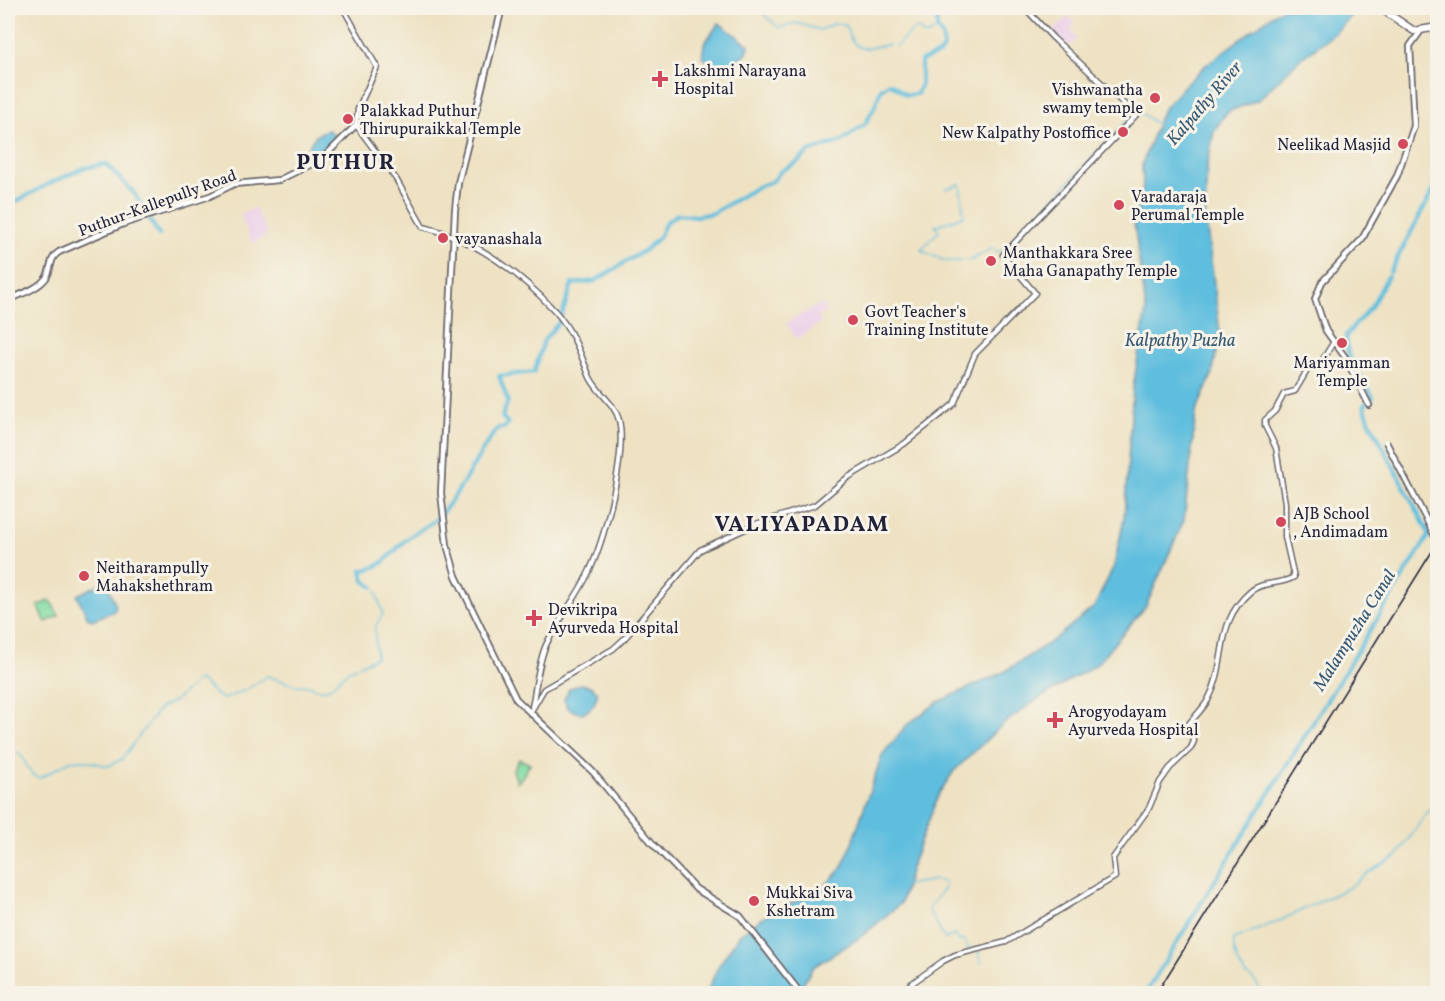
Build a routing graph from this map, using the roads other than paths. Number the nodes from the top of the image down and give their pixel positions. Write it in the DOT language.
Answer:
graph roads {
  1 [pos="344,8"];
  2 [pos="502,8"];
  3 [pos="1025,8"];
  4 [pos="1380,8"];
  5 [pos="1437,27"];
  6 [pos="1409,30"];
  7 [pos="1420,32"];
  8 [pos="1410,46"];
  9 [pos="356,125"];
  10 [pos="455,238"];
  11 [pos="8,300"];
  12 [pos="1333,343"];
  13 [pos="1369,403"];
  14 [pos="1386,442"];
  15 [pos="1437,542"];
  16 [pos="531,713"];
  17 [pos="801,993"];
  18 [pos="897,993"];
  1 -- 9 [label="street"];
  2 -- 10 [label="main road"];
  3 -- 16 [label="street"];
  4 -- 6 [label="highway"];
  5 -- 7 [label="highway"];
  6 -- 7 [label="highway"];
  6 -- 8 [label="main road"];
  7 -- 8 [label="main road"];
  8 -- 12 [label="main road"];
  9 -- 10 [label="street"];
  9 -- 11 [label="main road, Puthur-Kallepully Road"];
  10 -- 16 [label="main road"];
  10 -- 16 [label="street"];
  12 -- 13 [label="main road"];
  12 -- 18 [label="street"];
  14 -- 15 [label="main road, bridge"];
  16 -- 17 [label="main road"];
}
